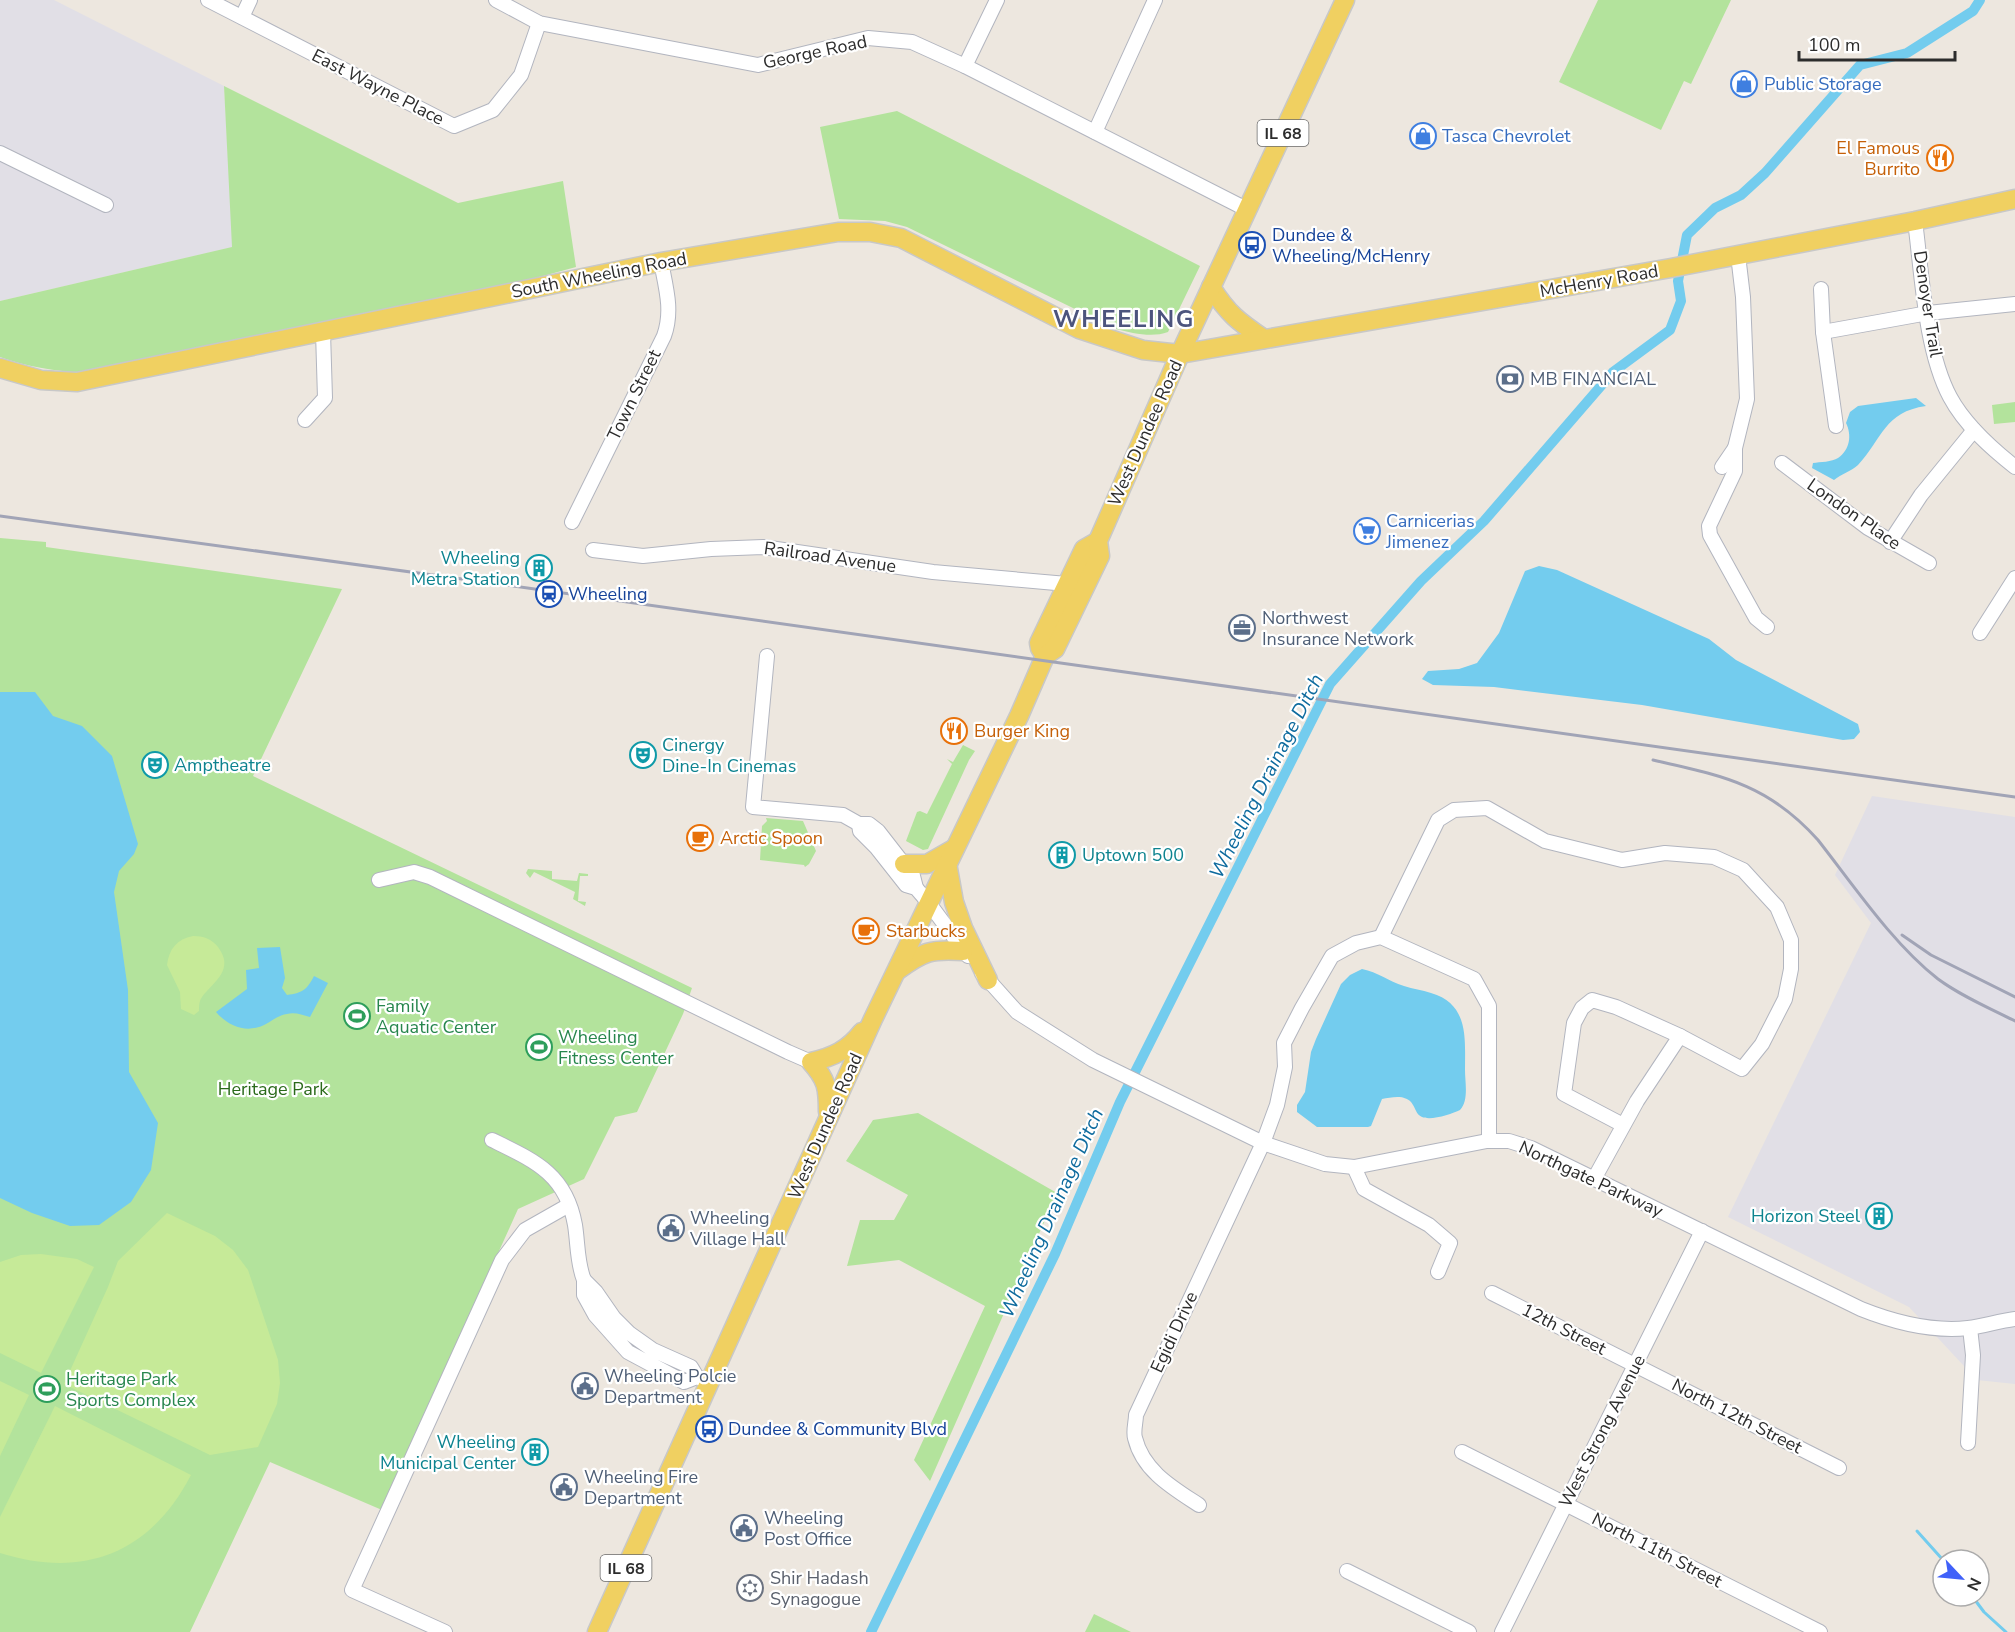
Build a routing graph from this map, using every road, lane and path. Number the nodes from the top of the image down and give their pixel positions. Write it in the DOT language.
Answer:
graph roads {
  1 [pos="208,0"];
  2 [pos="250,0"];
  3 [pos="496,0"];
  4 [pos="997,0"];
  5 [pos="1155,0"];
  6 [pos="1345,0"];
  7 [pos="242,17"];
  8 [pos="539,23"];
  9 [pos="965,66"];
  10 [pos="1095,132"];
  11 [pos="0,153"];
  12 [pos="2015,199"];
  13 [pos="106,205"];
  14 [pos="1248,210"];
  15 [pos="1915,221"];
  16 [pos="1738,255"];
  17 [pos="661,262"];
  18 [pos="1211,287"];
  19 [pos="1821,290"];
  20 [pos="2015,304"];
  21 [pos="1928,313"];
  22 [pos="323,332"];
  23 [pos="1823,332"];
  24 [pos="1264,339"];
  25 [pos="1180,354"];
  26 [pos="0,368"];
  27 [pos="305,420"];
  28 [pos="1836,426"];
  29 [pos="1974,430"];
  30 [pos="1735,448"];
  31 [pos="1782,463"];
  32 [pos="1722,467"];
  33 [pos="2015,467"];
  34 [pos="572,522"];
  35 [pos="1098,541"];
  36 [pos="1890,542"];
  37 [pos="593,549"];
  38 [pos="1929,563"];
  39 [pos="2015,578"];
  40 [pos="1066,584"];
  41 [pos="1767,627"];
  42 [pos="1980,633"];
  43 [pos="767,656"];
  44 [pos="1045,656"];
  45 [pos="859,824"];
  46 [pos="951,856"];
  47 [pos="904,864"];
  48 [pos="379,880"];
  49 [pos="916,888"];
  50 [pos="928,902"];
  51 [pos="1381,937"];
  52 [pos="963,951"];
  53 [pos="896,971"];
  54 [pos="988,980"];
  55 [pos="873,1019"];
  56 [pos="1680,1036"];
  57 [pos="811,1062"];
  58 [pos="829,1117"];
  59 [pos="1623,1125"];
  60 [pos="492,1140"];
  61 [pos="1489,1142"];
  62 [pos="1263,1143"];
  63 [pos="1354,1167"];
  64 [pos="1594,1179"];
  65 [pos="569,1205"];
  66 [pos="1702,1231"];
  67 [pos="1438,1272"];
  68 [pos="1492,1293"];
  69 [pos="2015,1318"];
  70 [pos="1970,1328"];
  71 [pos="1636,1365"];
  72 [pos="703,1379"];
  73 [pos="1968,1443"];
  74 [pos="1462,1452"];
  75 [pos="1839,1468"];
  76 [pos="1565,1504"];
  77 [pos="1198,1505"];
  78 [pos="1347,1571"];
  79 [pos="445,1632"];
  80 [pos="597,1632"];
  81 [pos="1469,1632"];
  82 [pos="1502,1632"];
  83 [pos="1820,1632"];
  1 -- 7 [label="street, East Wayne Place"];
  2 -- 7 [label="street"];
  3 -- 8 [label="street, George Road"];
  4 -- 9 [label="street"];
  5 -- 10 [label="street"];
  6 -- 14 [label="main road, West Dundee Road / IL 68"];
  7 -- 8 [label="street, East Wayne Place"];
  8 -- 9 [label="street, George Road"];
  9 -- 10 [label="street, George Road"];
  10 -- 14 [label="street, George Road"];
  11 -- 13 [label="street"];
  12 -- 15 [label="main road, McHenry Road"];
  14 -- 18 [label="main road, West Dundee Road / IL 68"];
  15 -- 16 [label="main road, McHenry Road"];
  15 -- 21 [label="street, Denoyer Trail"];
  16 -- 24 [label="main road, McHenry Road"];
  16 -- 30 [label="street"];
  17 -- 22 [label="main road, South Wheeling Road"];
  17 -- 25 [label="main road, South Wheeling Road"];
  17 -- 34 [label="street, Town Street"];
  18 -- 24 [label="main road"];
  18 -- 25 [label="main road, West Dundee Road / IL 68"];
  19 -- 23 [label="street"];
  20 -- 21 [label="street"];
  21 -- 23 [label="street"];
  21 -- 29 [label="street, Denoyer Trail"];
  22 -- 26 [label="main road, South Wheeling Road"];
  22 -- 27 [label="street"];
  23 -- 28 [label="street"];
  24 -- 25 [label="main road, McHenry Road"];
  25 -- 35 [label="main road, West Dundee Road / IL 68"];
  29 -- 33 [label="street, Denoyer Trail"];
  29 -- 36 [label="street"];
  30 -- 32 [label="street"];
  30 -- 41 [label="street"];
  31 -- 36 [label="street, London Place"];
  35 -- 40 [label="main road, West Dundee Road / IL 68"];
  35 -- 44 [label="main road, West Dundee Road / IL 68"];
  36 -- 38 [label="street, London Place"];
  37 -- 40 [label="street, Railroad Avenue"];
  39 -- 42 [label="street"];
  40 -- 44 [label="main road, West Dundee Road / IL 68"];
  43 -- 45 [label="street, Northgate Parkway"];
  44 -- 46 [label="main road, West Dundee Road / IL 68"];
  45 -- 47 [label="street, Northgate Parkway"];
  45 -- 49 [label="street, Northgate Parkway"];
  46 -- 47 [label="main road"];
  46 -- 50 [label="main road, West Dundee Road / IL 68"];
  46 -- 54 [label="main road"];
  47 -- 49 [label="street, Northgate Parkway"];
  48 -- 57 [label="street"];
  49 -- 50 [label="street, Northgate Parkway"];
  50 -- 52 [label="street, Northgate Parkway"];
  50 -- 53 [label="main road, West Dundee Road / IL 68"];
  51 -- 56 [label="street"];
  51 -- 61 [label="street"];
  51 -- 62 [label="street, Egidi Drive"];
  52 -- 53 [label="main road"];
  52 -- 54 [label="street, Northgate Parkway"];
  53 -- 55 [label="main road, West Dundee Road / IL 68"];
  54 -- 62 [label="street, Northgate Parkway"];
  55 -- 57 [label="main road"];
  55 -- 58 [label="main road, West Dundee Road / IL 68"];
  56 -- 59 [label="street"];
  56 -- 59 [label="street"];
  57 -- 58 [label="main road"];
  58 -- 72 [label="main road, West Dundee Road / IL 68"];
  59 -- 64 [label="street"];
  60 -- 65 [label="street"];
  61 -- 63 [label="street, Northgate Parkway"];
  61 -- 64 [label="street, Northgate Parkway"];
  62 -- 63 [label="street, Northgate Parkway"];
  62 -- 77 [label="street, Egidi Drive"];
  63 -- 67 [label="street"];
  64 -- 66 [label="street, Northgate Parkway"];
  65 -- 72 [label="street"];
  65 -- 79 [label="street"];
  66 -- 70 [label="street, Northgate Parkway"];
  66 -- 71 [label="street, West Strong Avenue"];
  68 -- 71 [label="street, 12th Street"];
  69 -- 70 [label="street, Northgate Parkway"];
  70 -- 73 [label="street"];
  71 -- 75 [label="street, North 12th Street"];
  71 -- 76 [label="street, West Strong Avenue"];
  72 -- 80 [label="main road, West Dundee Road / IL 68"];
  74 -- 76 [label="street, North 11th Street"];
  76 -- 82 [label="street, West Strong Avenue"];
  76 -- 83 [label="street, North 11th Street"];
  78 -- 81 [label="street"];
}
